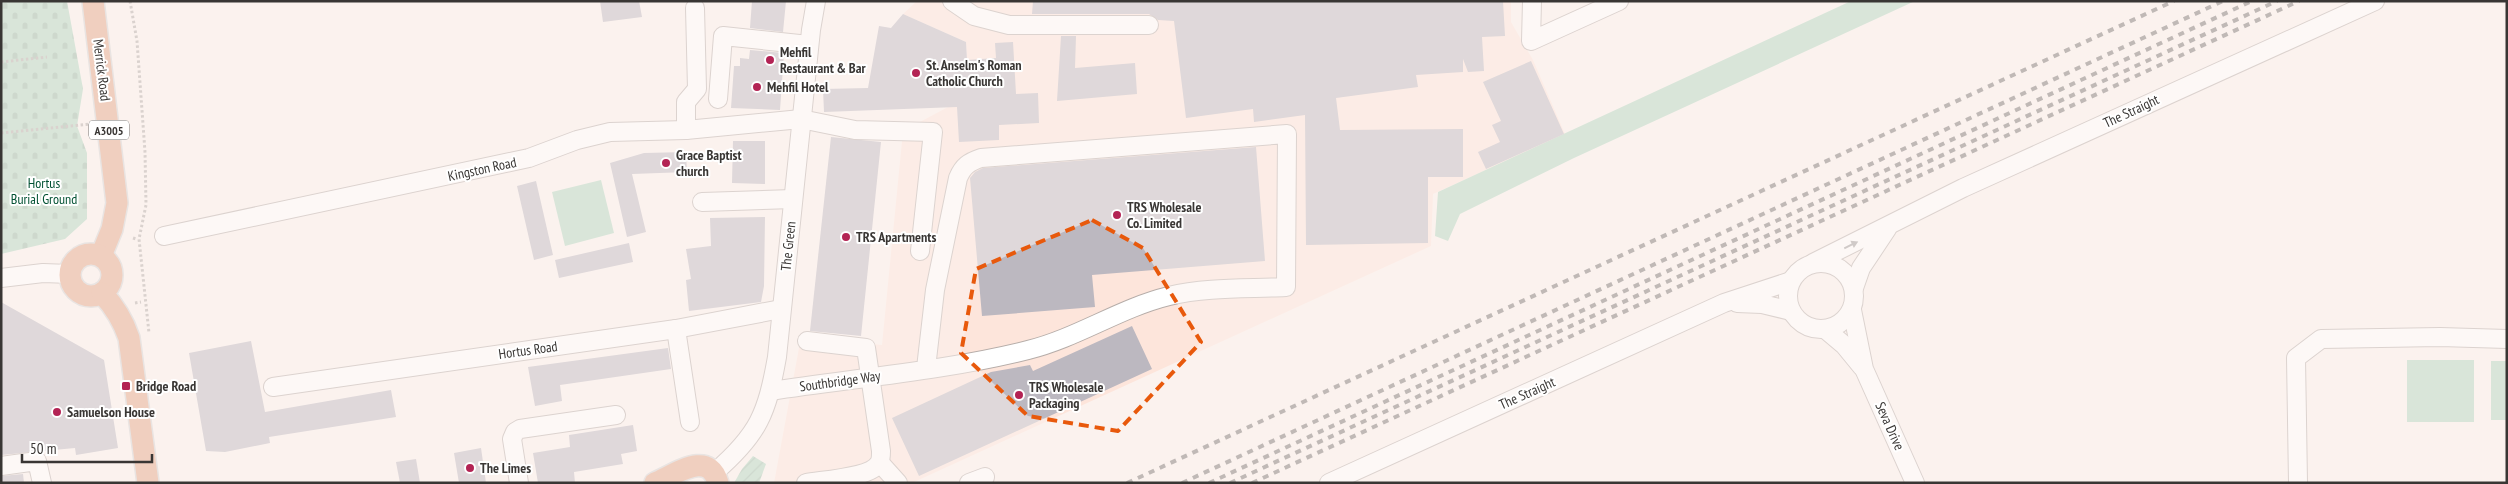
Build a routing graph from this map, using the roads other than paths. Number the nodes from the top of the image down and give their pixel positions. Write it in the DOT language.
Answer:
graph roads {
  1 [pos="93,1"];
  2 [pos="816,1"];
  3 [pos="952,1"];
  4 [pos="1532,1"];
  5 [pos="1619,1"];
  6 [pos="2376,1"];
  7 [pos="695,8"];
  8 [pos="1149,25"];
  9 [pos="809,45"];
  10 [pos="718,100"];
  11 [pos="801,118"];
  12 [pos="686,130"];
  13 [pos="793,199"];
  14 [pos="702,202"];
  15 [pos="1889,227"];
  16 [pos="164,236"];
  17 [pos="920,251"];
  18 [pos="101,256"];
  19 [pos="1813,263"];
  20 [pos="70,274"];
  21 [pos="1,278"];
  22 [pos="1791,281"];
  23 [pos="1854,288"];
  24 [pos="102,293"];
  25 [pos="1724,303"];
  26 [pos="781,309"];
  27 [pos="1852,310"];
  28 [pos="1791,311"];
  29 [pos="676,328"];
  30 [pos="1826,330"];
  31 [pos="2507,339"];
  32 [pos="807,341"];
  33 [pos="1864,369"];
  34 [pos="918,370"];
  35 [pos="871,377"];
  36 [pos="274,387"];
  37 [pos="771,391"];
  38 [pos="616,415"];
  39 [pos="690,422"];
  40 [pos="880,463"];
  41 [pos="1,466"];
  42 [pos="678,477"];
  43 [pos="716,477"];
  44 [pos="42,483"];
  45 [pos="148,483"];
  46 [pos="519,483"];
  47 [pos="655,483"];
  48 [pos="806,483"];
  49 [pos="898,483"];
  50 [pos="1329,483"];
  51 [pos="1915,483"];
  52 [pos="2298,483"];
  1 -- 18 [label="main road, Merrick Road / A3005"];
  2 -- 9 [label="street, The Green"];
  3 -- 8 [label="street"];
  4 -- 5 [label="street"];
  6 -- 15 [label="street, The Straight"];
  7 -- 12 [label="street"];
  9 -- 10 [label="street"];
  9 -- 11 [label="street, The Green"];
  11 -- 12 [label="street, Kingston Road"];
  11 -- 13 [label="street, The Green"];
  11 -- 17 [label="street, Kingston Road"];
  12 -- 16 [label="street, Kingston Road"];
  13 -- 14 [label="street"];
  13 -- 26 [label="street, The Green"];
  19 -- 15 [label="street, The Straight, one-way"];
  15 -- 23 [label="street, The Straight"];
  18 -- 20 [label="main road"];
  18 -- 24 [label="main road"];
  19 -- 22 [label="street"];
  19 -- 23 [label="street"];
  20 -- 21 [label="street"];
  20 -- 24 [label="main road"];
  22 -- 25 [label="street, The Straight"];
  22 -- 28 [label="street"];
  23 -- 27 [label="street"];
  24 -- 45 [label="main road"];
  25 -- 28 [label="street, The Straight"];
  25 -- 50 [label="street, The Straight"];
  26 -- 29 [label="street, Hortus Road"];
  26 -- 37 [label="street, The Green"];
  27 -- 30 [label="street"];
  27 -- 33 [label="street, Seva Drive"];
  28 -- 30 [label="street"];
  29 -- 36 [label="street, Hortus Road"];
  29 -- 39 [label="street"];
  30 -- 33 [label="street, Seva Drive"];
  31 -- 52 [label="street"];
  32 -- 35 [label="street"];
  33 -- 51 [label="street, Seva Drive"];
  34 -- 34 [label="street, Southbridge Way"];
  34 -- 35 [label="street, Southbridge Way"];
  35 -- 37 [label="street, Southbridge Way"];
  35 -- 40 [label="street"];
  37 -- 43 [label="street, The Green"];
  38 -- 46 [label="street"];
  40 -- 48 [label="street"];
  40 -- 49 [label="street"];
  41 -- 44 [label="street"];
  42 -- 43 [label="main road"];
  42 -- 47 [label="main road"];
}
